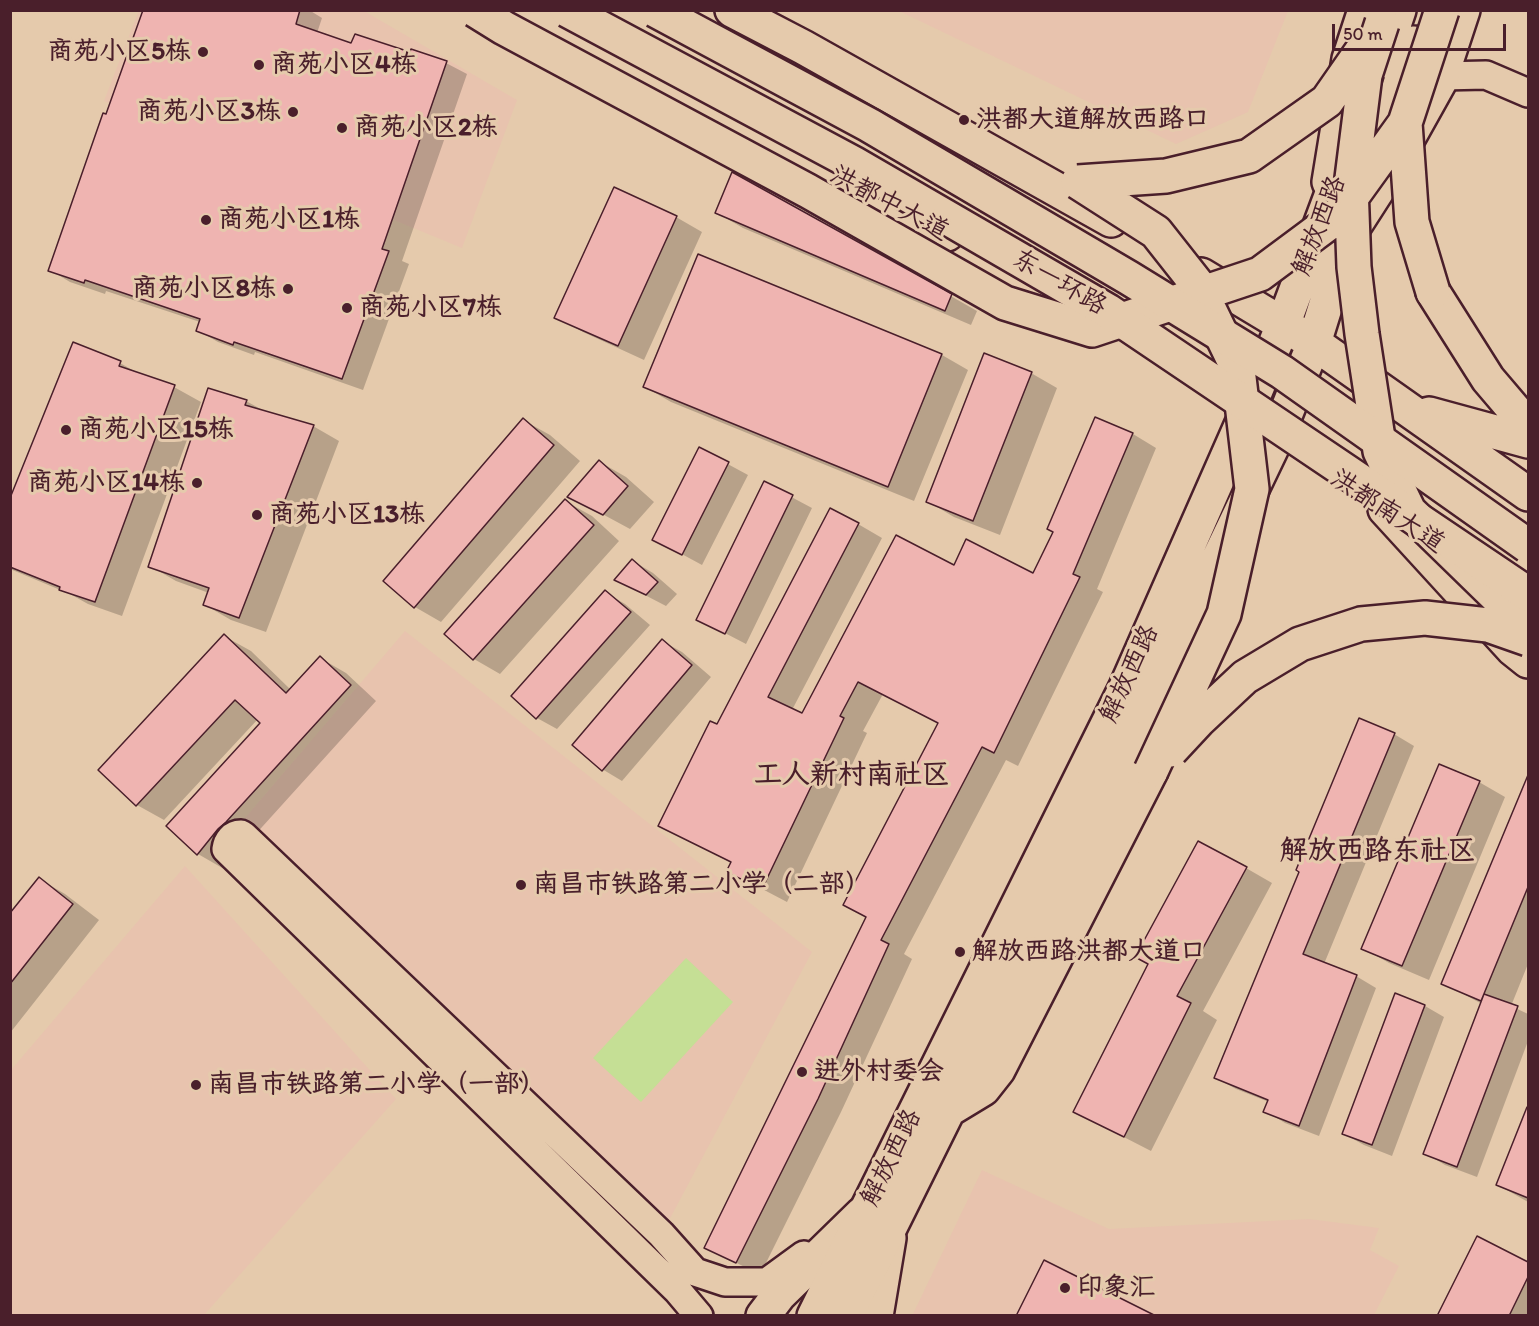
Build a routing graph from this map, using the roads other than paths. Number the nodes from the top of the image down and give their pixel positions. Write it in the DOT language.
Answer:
graph roads {
  1 [pos="475,10"];
  2 [pos="521,10"];
  3 [pos="567,10"];
  4 [pos="655,10"];
  5 [pos="732,10"];
  6 [pos="754,10"];
  7 [pos="1425,10"];
  8 [pos="1442,10"];
  9 [pos="1462,10"];
  10 [pos="1383,14"];
  11 [pos="1441,76"];
  12 [pos="1528,93"];
  13 [pos="1405,123"];
  14 [pos="1078,182"];
  15 [pos="1346,239"];
  16 [pos="1283,325"];
  17 [pos="1314,343"];
  18 [pos="1406,408"];
  19 [pos="1244,419"];
  20 [pos="1528,426"];
  21 [pos="1275,441"];
  22 [pos="1528,441"];
  23 [pos="1528,494"];
  24 [pos="1385,509"];
  25 [pos="1528,546"];
  26 [pos="1460,561"];
  27 [pos="1528,594"];
  28 [pos="1528,608"];
  29 [pos="1528,627"];
  30 [pos="1528,639"];
  31 [pos="1528,661"];
  32 [pos="1151,771"];
  33 [pos="946,1112"];
  34 [pos="879,1216"];
  35 [pos="699,1316"];
  36 [pos="764,1316"];
  37 [pos="813,1316"];
  38 [pos="846,1316"];
  39 [pos="876,1316"];
  40 [pos="895,1316"];
  1 -- 13 [label="main road, bridge"];
  2 -- 19 [label="main road, 洪都中大道"];
  3 -- 27 [label="main road, 东一环路, bridge"];
  4 -- 25 [label="main road, 东一环路, bridge"];
  5 -- 16 [label="main road"];
  6 -- 14 [label="main road"];
  7 -- 15 [label="main road, 解放西路"];
  8 -- 13 [label="main road, bridge"];
  9 -- 11 [label="main road"];
  10 -- 14 [label="main road, bridge"];
  10 -- 16 [label="main road, 解放西路"];
  10 -- 26 [label="main road, bridge"];
  11 -- 12 [label="street"];
  11 -- 15 [label="main road"];
  13 -- 20 [label="main road, bridge"];
  14 -- 32 [label="main road, bridge"];
  15 -- 17 [label="main road, 解放西路"];
  16 -- 17 [label="main road"];
  16 -- 19 [label="main road, 解放西路"];
  17 -- 18 [label="main road"];
  17 -- 21 [label="main road, 解放西路"];
  18 -- 22 [label="main road"];
  18 -- 23 [label="main road"];
  19 -- 21 [label="main road, 洪都南大道"];
  19 -- 34 [label="main road, 解放西路"];
  21 -- 24 [label="main road, 洪都南大道"];
  21 -- 33 [label="main road, 解放西路"];
  24 -- 26 [label="main road, 洪都南大道"];
  24 -- 31 [label="main road"];
  26 -- 28 [label="main road, 洪都南大道"];
  26 -- 29 [label="main road, bridge"];
  30 -- 32 [label="main road, bridge"];
  32 -- 33 [label="main road"];
  33 -- 34 [label="main road, 解放西路"];
  34 -- 35 [label="street"];
  34 -- 36 [label="main road"];
  34 -- 37 [label="main road, 解放西路"];
  34 -- 38 [label="main road, 解放西路"];
  34 -- 39 [label="main road"];
  34 -- 40 [label="main road"];
}
